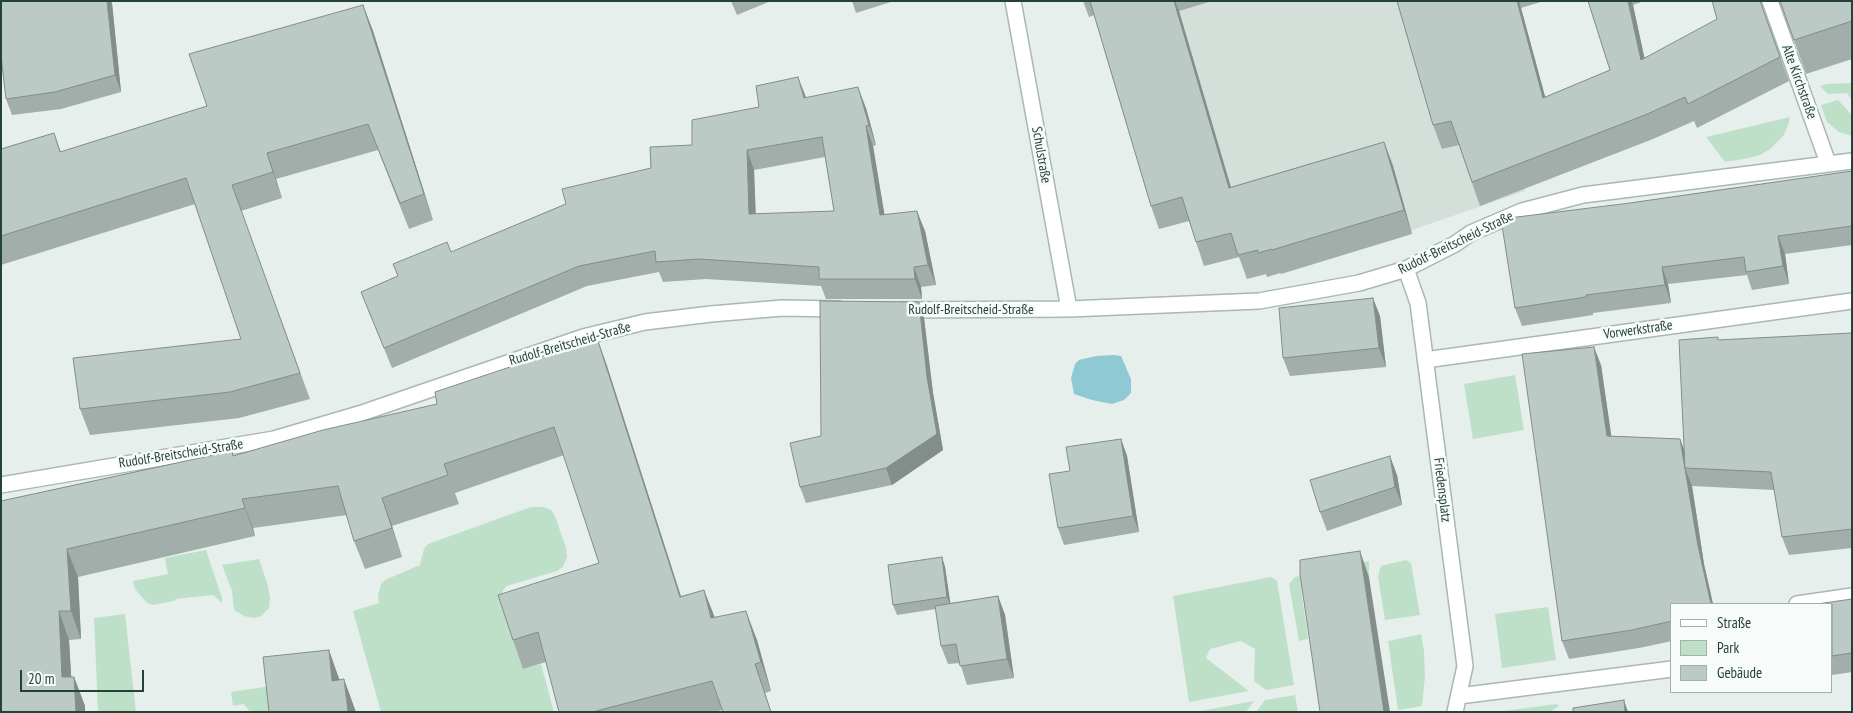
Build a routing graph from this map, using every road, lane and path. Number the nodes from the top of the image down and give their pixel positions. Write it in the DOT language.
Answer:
graph roads {
  1 [pos="1013,1"];
  2 [pos="1770,1"];
  3 [pos="1852,161"];
  4 [pos="1828,163"];
  5 [pos="1406,269"];
  6 [pos="1852,301"];
  7 [pos="855,309"];
  8 [pos="884,310"];
  9 [pos="1069,310"];
  10 [pos="1425,360"];
  11 [pos="1,485"];
  12 [pos="1852,596"];
  13 [pos="1804,603"];
  14 [pos="1670,669"];
  15 [pos="1460,696"];
  16 [pos="1456,712"];
  1 -- 9 [label="street, Schulstraße"];
  2 -- 4 [label="street, Alte Kirchstraße"];
  3 -- 4 [label="street, Rudolf-Breitscheid-Straße"];
  4 -- 5 [label="street, Rudolf-Breitscheid-Straße"];
  5 -- 9 [label="street, Rudolf-Breitscheid-Straße"];
  5 -- 10 [label="street, Friedensplatz"];
  6 -- 10 [label="street, Vorwerkstraße"];
  7 -- 11 [label="street, Rudolf-Breitscheid-Straße"];
  8 -- 9 [label="street, Rudolf-Breitscheid-Straße"];
  10 -- 15 [label="street, Friedensplatz"];
  12 -- 13 [label="street"];
  14 -- 15 [label="street"];
  15 -- 16 [label="street, Friedensplatz"];
}
